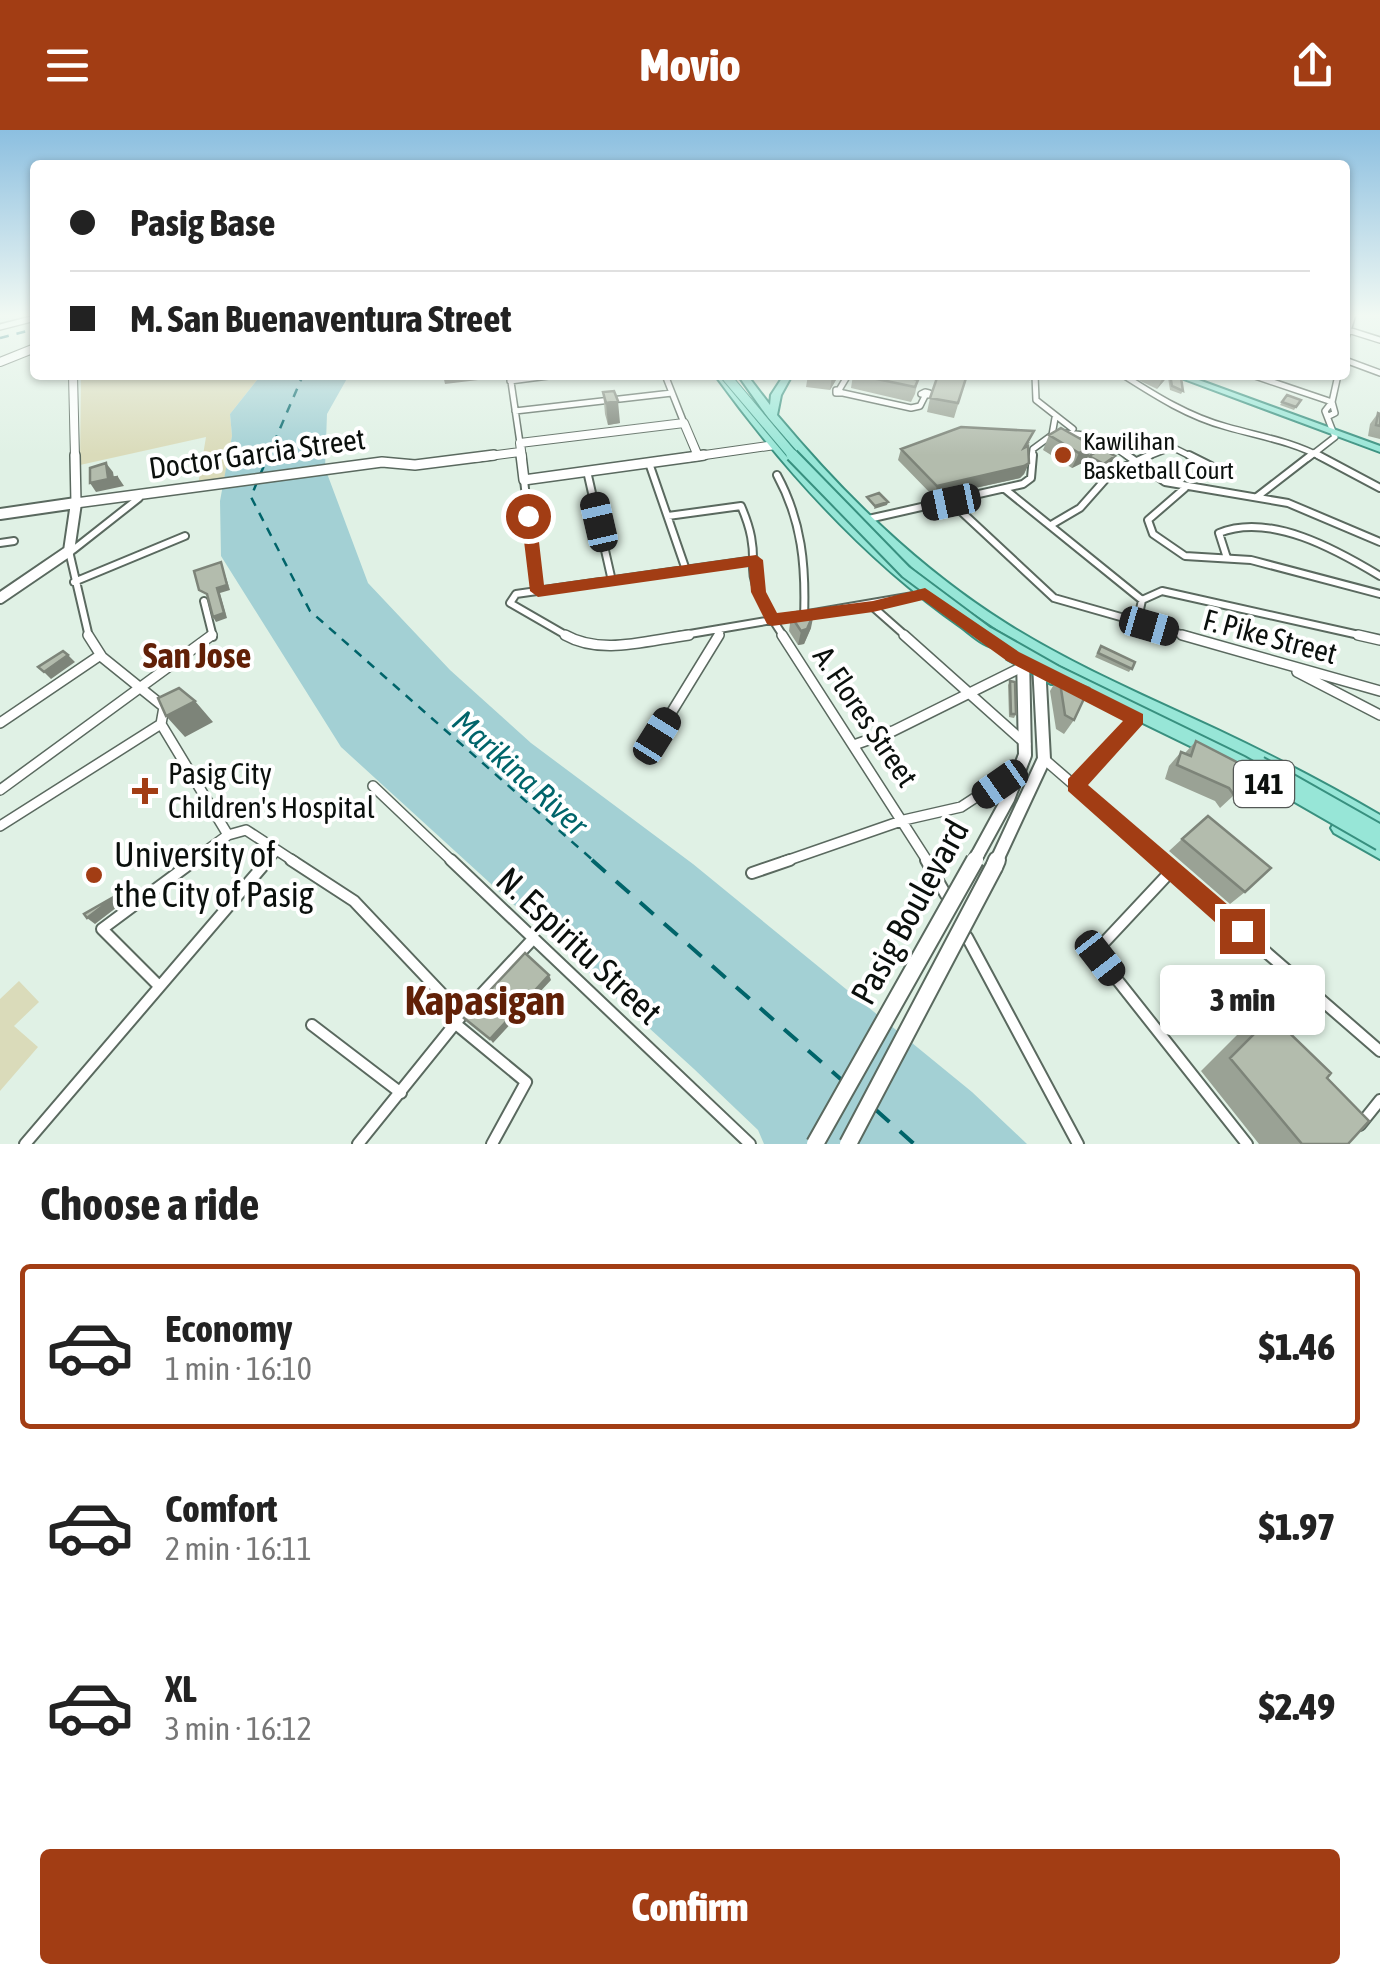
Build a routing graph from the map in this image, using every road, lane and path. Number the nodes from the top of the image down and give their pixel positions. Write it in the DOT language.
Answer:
graph roads {
  1 [pos="1350,362"];
  2 [pos="1380,373"];
  3 [pos="73,380"];
  4 [pos="510,380"];
  5 [pos="667,380"];
  6 [pos="723,380"];
  7 [pos="724,380"];
  8 [pos="743,380"];
  9 [pos="743,380"];
  10 [pos="744,380"];
  11 [pos="784,380"];
  12 [pos="787,380"];
  13 [pos="788,380"];
  14 [pos="846,380"];
  15 [pos="1033,380"];
  16 [pos="1130,380"];
  17 [pos="1191,380"];
  18 [pos="1267,380"];
  19 [pos="1337,380"];
  20 [pos="672,393"];
  21 [pos="924,396"];
  22 [pos="1332,402"];
  23 [pos="515,412"];
  24 [pos="772,415"];
  25 [pos="1055,418"];
  26 [pos="684,423"];
  27 [pos="1076,432"];
  28 [pos="1333,432"];
  29 [pos="1052,435"];
  30 [pos="793,442"];
  31 [pos="775,445"];
  32 [pos="520,447"];
  33 [pos="1380,449"];
  34 [pos="1316,453"];
  35 [pos="698,456"];
  36 [pos="649,462"];
  37 [pos="1135,462"];
  38 [pos="1213,467"];
  39 [pos="587,472"];
  40 [pos="778,475"];
  41 [pos="524,480"];
  42 [pos="1185,488"];
  43 [pos="1380,488"];
  44 [pos="1006,490"];
  45 [pos="1258,496"];
  46 [pos="139,498"];
  47 [pos="951,502"];
  48 [pos="76,509"];
  49 [pos="0,514"];
  50 [pos="668,516"];
  51 [pos="864,520"];
  52 [pos="1050,525"];
  53 [pos="185,536"];
  54 [pos="14,541"];
  55 [pos="1380,542"];
  56 [pos="0,544"];
  57 [pos="71,551"];
  58 [pos="1227,558"];
  59 [pos="756,560"];
  60 [pos="913,562"];
  61 [pos="686,570"];
  62 [pos="895,570"];
  63 [pos="1380,576"];
  64 [pos="612,581"];
  65 [pos="74,582"];
  66 [pos="538,591"];
  67 [pos="925,594"];
  68 [pos="1380,594"];
  69 [pos="0,598"];
  70 [pos="1142,600"];
  71 [pos="204,601"];
  72 [pos="873,607"];
  73 [pos="1132,614"];
  74 [pos="804,618"];
  75 [pos="772,620"];
  76 [pos="722,629"];
  77 [pos="1380,640"];
  78 [pos="1038,648"];
  79 [pos="100,656"];
  80 [pos="1026,666"];
  81 [pos="1289,667"];
  82 [pos="143,686"];
  83 [pos="1380,691"];
  84 [pos="969,694"];
  85 [pos="1153,704"];
  86 [pos="1380,715"];
  87 [pos="1140,721"];
  88 [pos="0,724"];
  89 [pos="161,724"];
  90 [pos="657,736"];
  91 [pos="1027,744"];
  92 [pos="854,745"];
  93 [pos="1044,759"];
  94 [pos="1022,767"];
  95 [pos="1075,785"];
  96 [pos="374,786"];
  97 [pos="0,790"];
  98 [pos="904,820"];
  99 [pos="1380,823"];
  100 [pos="0,826"];
  101 [pos="1380,832"];
  102 [pos="228,835"];
  103 [pos="1380,843"];
  104 [pos="275,852"];
  105 [pos="1380,852"];
  106 [pos="1172,870"];
  107 [pos="752,872"];
  108 [pos="946,895"];
  109 [pos="968,937"];
  110 [pos="532,940"];
  111 [pos="158,985"];
  112 [pos="460,1020"];
  113 [pos="312,1025"];
  114 [pos="1380,1051"];
  115 [pos="401,1093"];
  116 [pos="1380,1100"];
  117 [pos="24,1144"];
  118 [pos="358,1144"];
  119 [pos="492,1144"];
  120 [pos="750,1144"];
  121 [pos="815,1144"];
  122 [pos="848,1144"];
  123 [pos="1078,1144"];
  124 [pos="1247,1144"];
  125 [pos="1344,1144"];
  1 -- 2 [label="street"];
  3 -- 48 [label="street"];
  4 -- 23 [label="street"];
  5 -- 20 [label="street"];
  6 -- 31 [label="main road, 141"];
  7 -- 103 [label="main road, bridge"];
  8 -- 24 [label="main road, 141"];
  9 -- 101 [label="main road, bridge"];
  10 -- 11 [label="main road"];
  12 -- 24 [label="main road"];
  13 -- 30 [label="main road"];
  14 -- 21 [label="street"];
  15 -- 25 [label="street"];
  16 -- 34 [label="street"];
  17 -- 28 [label="main road"];
  18 -- 22 [label="street"];
  19 -- 22 [label="street"];
  20 -- 23 [label="street"];
  20 -- 26 [label="street"];
  22 -- 28 [label="street"];
  23 -- 32 [label="street"];
  24 -- 30 [label="main road, 141"];
  24 -- 31 [label="main road"];
  25 -- 27 [label="street"];
  25 -- 29 [label="street"];
  26 -- 32 [label="street, Doctor Garcia Street"];
  26 -- 35 [label="street"];
  27 -- 29 [label="street"];
  27 -- 37 [label="street"];
  28 -- 33 [label="main road"];
  28 -- 34 [label="street"];
  29 -- 44 [label="street"];
  30 -- 31 [label="street"];
  30 -- 51 [label="main road, 141"];
  31 -- 35 [label="street"];
  31 -- 62 [label="main road, 141"];
  32 -- 41 [label="street"];
  32 -- 48 [label="street, Doctor Garcia Street"];
  34 -- 43 [label="street"];
  34 -- 45 [label="street"];
  35 -- 36 [label="street"];
  36 -- 39 [label="street"];
  36 -- 50 [label="street"];
  37 -- 38 [label="street"];
  37 -- 42 [label="street"];
  37 -- 52 [label="street"];
  39 -- 41 [label="street"];
  39 -- 64 [label="street"];
  40 -- 74 [label="street"];
  41 -- 66 [label="street"];
  42 -- 45 [label="street"];
  42 -- 58 [label="street"];
  44 -- 47 [label="street"];
  44 -- 52 [label="street"];
  45 -- 55 [label="street"];
  46 -- 57 [label="street"];
  47 -- 51 [label="street"];
  47 -- 81 [label="street, F. Pike Street"];
  48 -- 49 [label="main road"];
  48 -- 57 [label="main road"];
  50 -- 59 [label="street, A. Flores Street"];
  50 -- 61 [label="street"];
  51 -- 60 [label="main road, 141"];
  52 -- 70 [label="street"];
  53 -- 65 [label="street"];
  54 -- 56 [label="street"];
  57 -- 65 [label="street"];
  57 -- 69 [label="main road"];
  58 -- 63 [label="street"];
  58 -- 68 [label="street"];
  59 -- 61 [label="street"];
  59 -- 75 [label="street, A. Flores Street"];
  60 -- 62 [label="main road"];
  60 -- 78 [label="main road, 141"];
  61 -- 64 [label="street"];
  62 -- 67 [label="main road, 141"];
  64 -- 66 [label="street"];
  65 -- 79 [label="street"];
  66 -- 76 [label="street"];
  67 -- 72 [label="street"];
  67 -- 80 [label="main road, 141"];
  70 -- 73 [label="street"];
  70 -- 77 [label="street"];
  71 -- 82 [label="street"];
  72 -- 74 [label="street"];
  72 -- 84 [label="street"];
  74 -- 75 [label="street"];
  75 -- 76 [label="street"];
  75 -- 92 [label="street, A. Flores Street"];
  76 -- 90 [label="street"];
  78 -- 80 [label="main road, Pasig Boulevard"];
  78 -- 85 [label="main road, 141"];
  79 -- 82 [label="street"];
  79 -- 88 [label="street"];
  80 -- 84 [label="street"];
  80 -- 87 [label="main road, 141"];
  80 -- 91 [label="main road, Pasig Boulevard"];
  80 -- 93 [label="main road, Pasig Boulevard"];
  81 -- 83 [label="street, F. Pike Street"];
  81 -- 86 [label="street"];
  82 -- 89 [label="street"];
  82 -- 97 [label="street"];
  84 -- 91 [label="street"];
  84 -- 92 [label="street"];
  85 -- 87 [label="main road"];
  85 -- 99 [label="main road, 141"];
  87 -- 95 [label="street"];
  87 -- 105 [label="main road, 141"];
  89 -- 100 [label="street"];
  89 -- 102 [label="street"];
  91 -- 94 [label="main road, Pasig Boulevard"];
  92 -- 98 [label="street, A. Flores Street"];
  93 -- 95 [label="street"];
  93 -- 122 [label="main road, Pasig Boulevard, bridge"];
  94 -- 98 [label="street"];
  94 -- 121 [label="main road, Pasig Boulevard, bridge"];
  95 -- 106 [label="street"];
  96 -- 110 [label="street, N. Espiritu Street"];
  98 -- 107 [label="street"];
  98 -- 108 [label="street, A. Flores Street"];
  102 -- 104 [label="street"];
  102 -- 111 [label="street"];
  104 -- 111 [label="street"];
  104 -- 112 [label="street"];
  106 -- 114 [label="street"];
  106 -- 124 [label="street"];
  109 -- 123 [label="street"];
  110 -- 112 [label="street"];
  110 -- 120 [label="street, N. Espiritu Street"];
  111 -- 117 [label="street"];
  112 -- 115 [label="street"];
  112 -- 119 [label="street"];
  113 -- 115 [label="street"];
  115 -- 118 [label="street"];
  116 -- 125 [label="street"];
}
